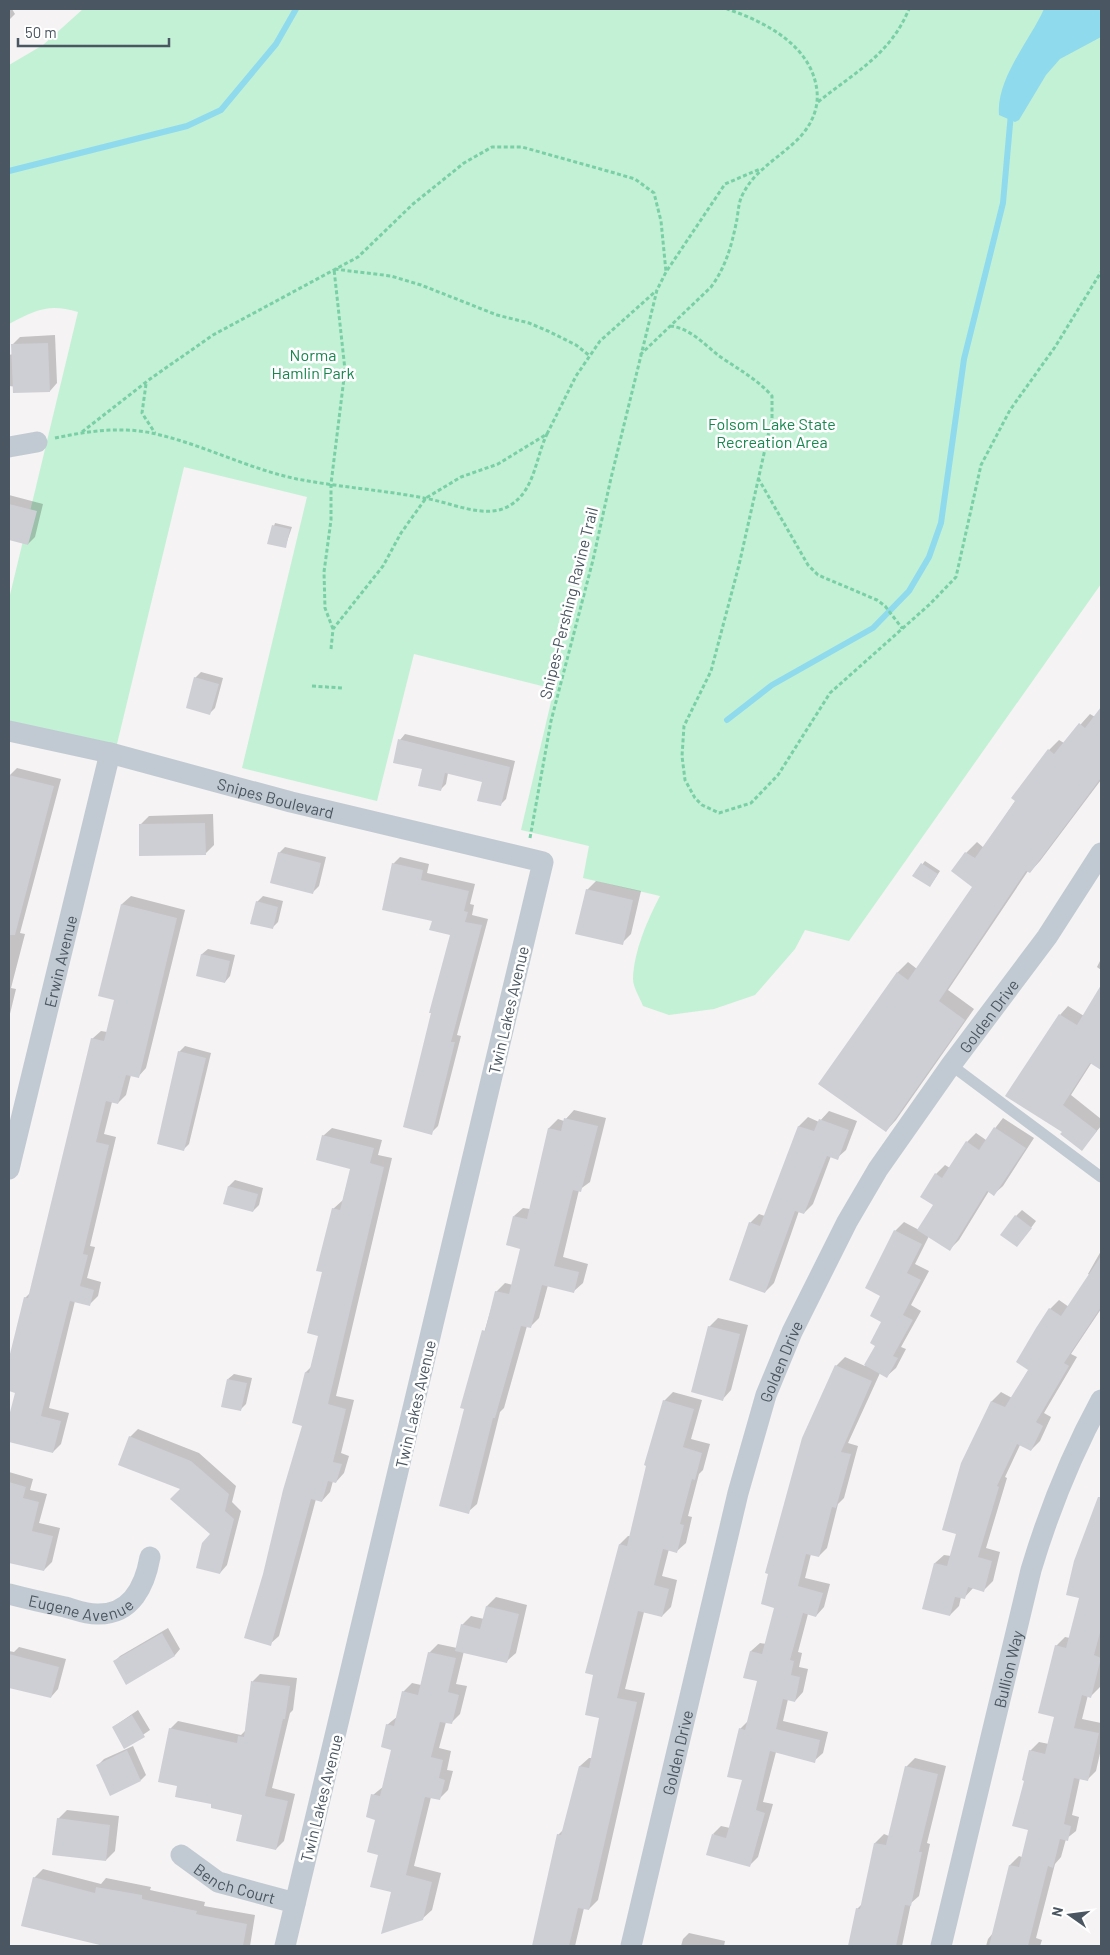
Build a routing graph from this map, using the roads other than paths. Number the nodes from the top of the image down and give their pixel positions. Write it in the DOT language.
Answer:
graph roads {
  1 [pos="37,442"];
  2 [pos="9,447"];
  3 [pos="9,730"];
  4 [pos="110,753"];
  5 [pos="1101,853"];
  6 [pos="535,860"];
  7 [pos="951,1065"];
  8 [pos="9,1169"];
  9 [pos="1101,1177"];
  10 [pos="1101,1400"];
  11 [pos="150,1557"];
  12 [pos="9,1594"];
  13 [pos="181,1855"];
  14 [pos="295,1903"];
  15 [pos="285,1946"];
  16 [pos="631,1946"];
  17 [pos="941,1946"];
  1 -- 2 [label="street"];
  3 -- 4 [label="street, Snipes Boulevard"];
  4 -- 6 [label="street, Snipes Boulevard"];
  4 -- 8 [label="street, Erwin Avenue"];
  5 -- 7 [label="street, Golden Drive"];
  6 -- 14 [label="street, Twin Lakes Avenue"];
  7 -- 9 [label="lane"];
  7 -- 16 [label="street, Golden Drive"];
  10 -- 17 [label="street, Bullion Way"];
  11 -- 12 [label="street, Eugene Avenue"];
  13 -- 14 [label="street, Bench Court"];
  14 -- 15 [label="street, Twin Lakes Avenue"];
}
